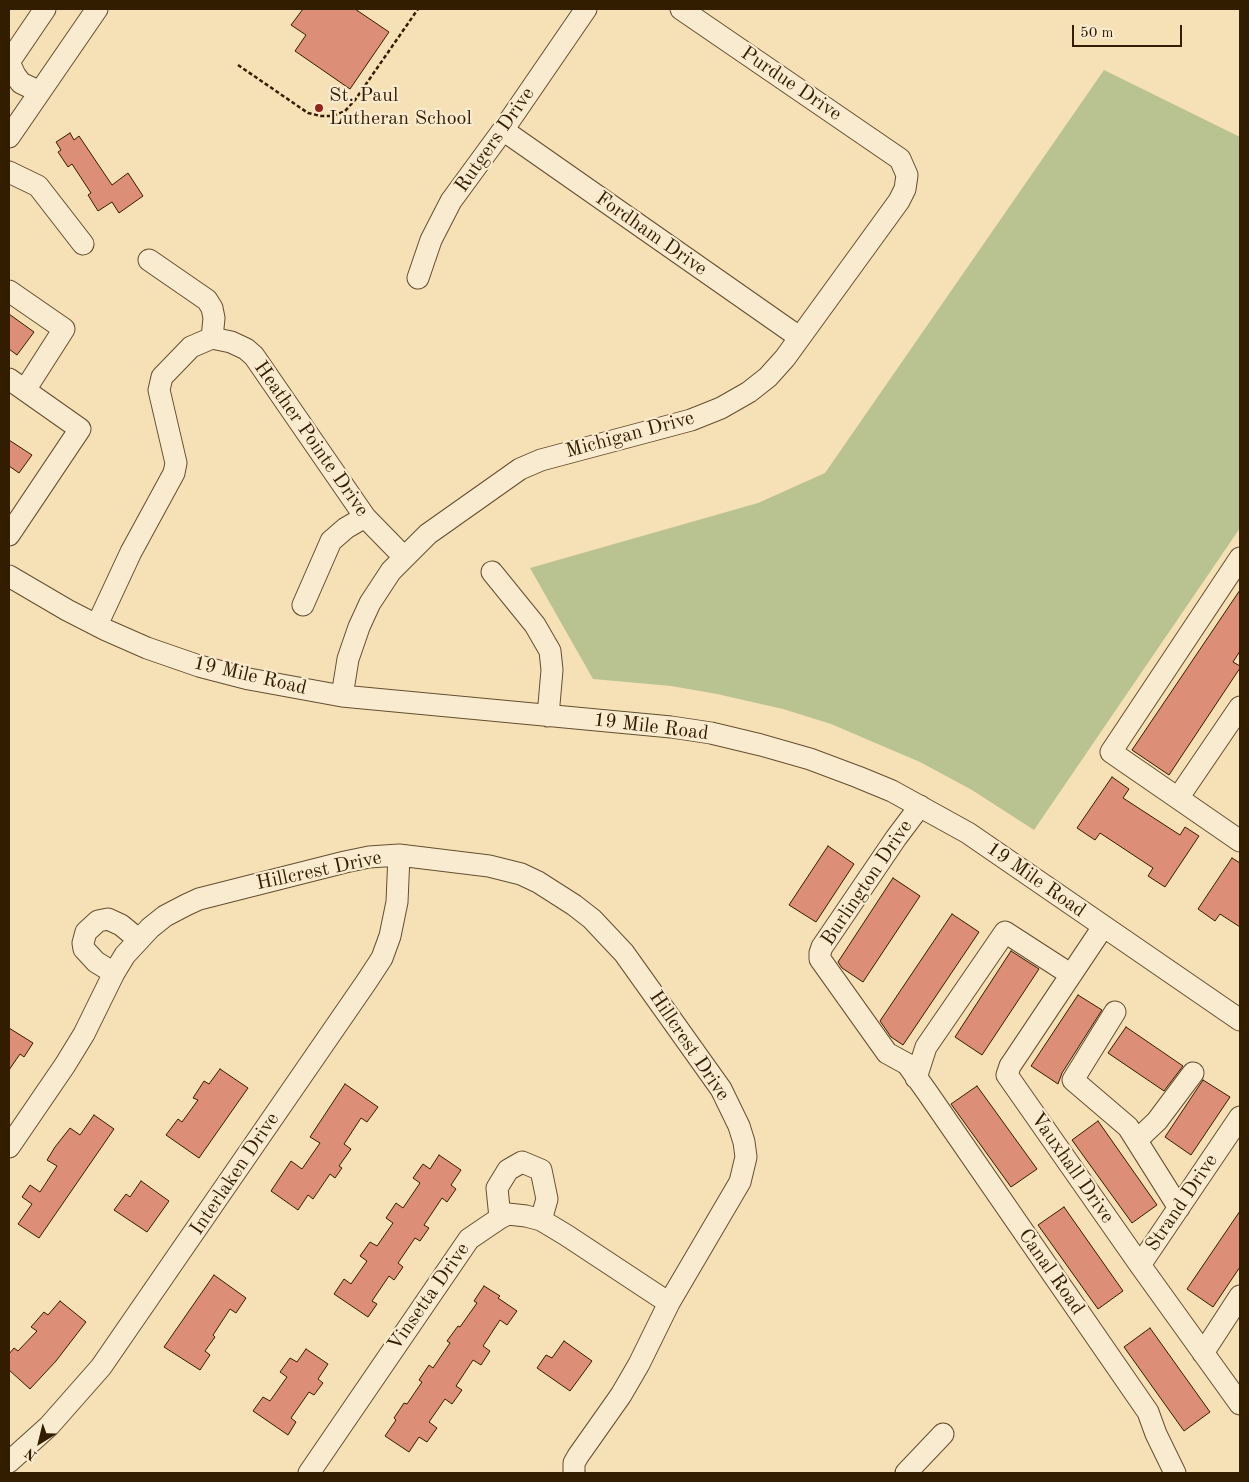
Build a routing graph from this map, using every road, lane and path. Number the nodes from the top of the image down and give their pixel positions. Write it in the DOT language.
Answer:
graph roads {
  1 [pos="45,9"];
  2 [pos="97,9"];
  3 [pos="418,9"];
  4 [pos="586,9"];
  5 [pos="681,9"];
  6 [pos="10,56"];
  7 [pos="238,65"];
  8 [pos="40,92"];
  9 [pos="504,130"];
  10 [pos="9,137"];
  11 [pos="900,159"];
  12 [pos="9,172"];
  13 [pos="83,244"];
  14 [pos="149,260"];
  15 [pos="418,278"];
  16 [pos="9,291"];
  17 [pos="799,337"];
  18 [pos="212,338"];
  19 [pos="17,384"];
  20 [pos="365,517"];
  21 [pos="9,535"];
  22 [pos="404,557"];
  23 [pos="1240,558"];
  24 [pos="492,572"];
  25 [pos="9,576"];
  26 [pos="303,604"];
  27 [pos="97,625"];
  28 [pos="342,696"];
  29 [pos="1240,707"];
  30 [pos="548,716"];
  31 [pos="1178,798"];
  32 [pos="920,806"];
  33 [pos="1240,841"];
  34 [pos="399,855"];
  35 [pos="1103,927"];
  36 [pos="138,939"];
  37 [pos="114,973"];
  38 [pos="1070,974"];
  39 [pos="1115,1012"];
  40 [pos="1240,1020"];
  41 [pos="1192,1073"];
  42 [pos="916,1078"];
  43 [pos="1240,1116"];
  44 [pos="1137,1140"];
  45 [pos="9,1147"];
  46 [pos="1179,1208"];
  47 [pos="500,1218"];
  48 [pos="541,1220"];
  49 [pos="1140,1265"];
  50 [pos="1240,1296"];
  51 [pos="669,1303"];
  52 [pos="1203,1353"];
  53 [pos="1240,1404"];
  54 [pos="943,1434"];
  55 [pos="9,1462"];
  56 [pos="309,1473"];
  57 [pos="574,1473"];
  58 [pos="906,1473"];
  59 [pos="1175,1473"];
  1 -- 6 [label="street"];
  2 -- 8 [label="street"];
  3 -- 7 [label="path"];
  4 -- 9 [label="street, Rutgers Drive"];
  5 -- 11 [label="street, Purdue Drive"];
  6 -- 8 [label="street"];
  8 -- 10 [label="street"];
  9 -- 15 [label="street, Rutgers Drive"];
  9 -- 17 [label="street, Fordham Drive"];
  11 -- 17 [label="street, Michigan Drive"];
  12 -- 13 [label="street"];
  14 -- 18 [label="street"];
  16 -- 19 [label="street"];
  17 -- 22 [label="street, Michigan Drive"];
  18 -- 20 [label="street, Heather Pointe Drive"];
  18 -- 27 [label="street"];
  19 -- 21 [label="street"];
  20 -- 22 [label="street, Heather Pointe Drive"];
  20 -- 26 [label="street"];
  22 -- 28 [label="street, Michigan Drive"];
  23 -- 31 [label="street"];
  24 -- 30 [label="street"];
  25 -- 27 [label="street, 19 Mile Road"];
  27 -- 28 [label="street, 19 Mile Road"];
  28 -- 30 [label="street, 19 Mile Road"];
  29 -- 31 [label="street"];
  30 -- 32 [label="street, 19 Mile Road"];
  31 -- 33 [label="street"];
  32 -- 35 [label="street, 19 Mile Road"];
  32 -- 42 [label="street, Burlington Drive"];
  34 -- 36 [label="street, Hillcrest Drive"];
  34 -- 51 [label="street, Hillcrest Drive"];
  34 -- 55 [label="street, Interlaken Drive"];
  35 -- 38 [label="street, Vauxhall Drive"];
  35 -- 40 [label="street, 19 Mile Road"];
  36 -- 37 [label="street, Hillcrest Drive"];
  36 -- 37 [label="street"];
  37 -- 45 [label="street, Hillcrest Drive"];
  38 -- 42 [label="street"];
  38 -- 49 [label="street, Vauxhall Drive"];
  39 -- 44 [label="street"];
  41 -- 44 [label="street"];
  42 -- 59 [label="street, Canal Road"];
  43 -- 46 [label="street, Strand Drive"];
  44 -- 46 [label="street"];
  46 -- 49 [label="street, Strand Drive"];
  47 -- 48 [label="street, Vinsetta Drive"];
  47 -- 48 [label="street"];
  47 -- 56 [label="street, Vinsetta Drive"];
  48 -- 51 [label="street, Vinsetta Drive"];
  49 -- 52 [label="street, Vauxhall Drive"];
  50 -- 52 [label="street"];
  51 -- 57 [label="street, Hillcrest Drive"];
  52 -- 53 [label="street, Vauxhall Drive"];
  54 -- 58 [label="street"];
}
